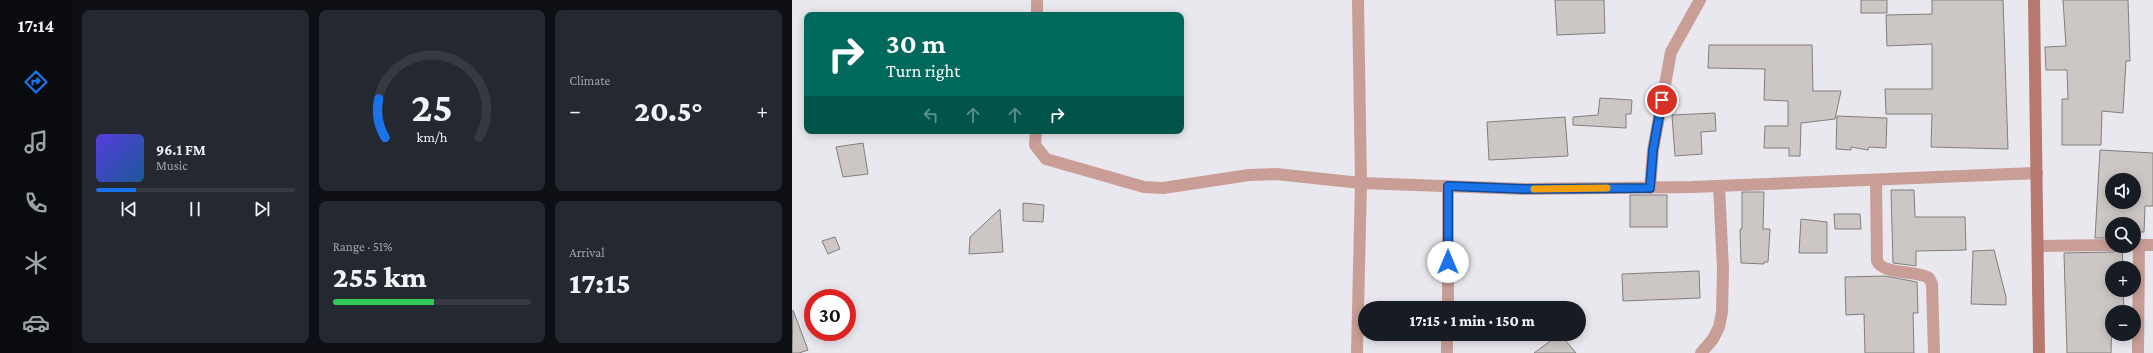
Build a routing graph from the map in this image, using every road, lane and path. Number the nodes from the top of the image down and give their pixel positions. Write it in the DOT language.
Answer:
graph roads {
  1 [pos="1037,0"];
  2 [pos="1358,0"];
  3 [pos="1700,0"];
  4 [pos="2034,0"];
  5 [pos="1037,12"];
  6 [pos="1036,134"];
  7 [pos="2037,173"];
  8 [pos="1876,180"];
  9 [pos="1361,182"];
  10 [pos="1448,186"];
  11 [pos="1719,186"];
  12 [pos="1650,188"];
  13 [pos="2105,245"];
  14 [pos="2141,245"];
  15 [pos="2153,245"];
  16 [pos="2038,246"];
  17 [pos="2137,253"];
  18 [pos="1448,301"];
  19 [pos="1448,341"];
  20 [pos="1357,353"];
  21 [pos="1447,353"];
  22 [pos="1700,353"];
  23 [pos="1934,353"];
  24 [pos="2040,353"];
  25 [pos="2138,353"];
  1 -- 5 [label="street"];
  2 -- 9 [label="street"];
  3 -- 12 [label="street"];
  4 -- 7 [label="street"];
  6 -- 9 [label="street"];
  7 -- 8 [label="street"];
  7 -- 16 [label="street"];
  8 -- 11 [label="street"];
  8 -- 23 [label="street"];
  9 -- 10 [label="street"];
  9 -- 20 [label="street"];
  10 -- 12 [label="street"];
  10 -- 18 [label="street"];
  11 -- 12 [label="street"];
  11 -- 22 [label="street"];
  13 -- 16 [label="street"];
  14 -- 15 [label="street"];
  16 -- 24 [label="street"];
  17 -- 25 [label="street"];
  19 -- 21 [label="street"];
}
